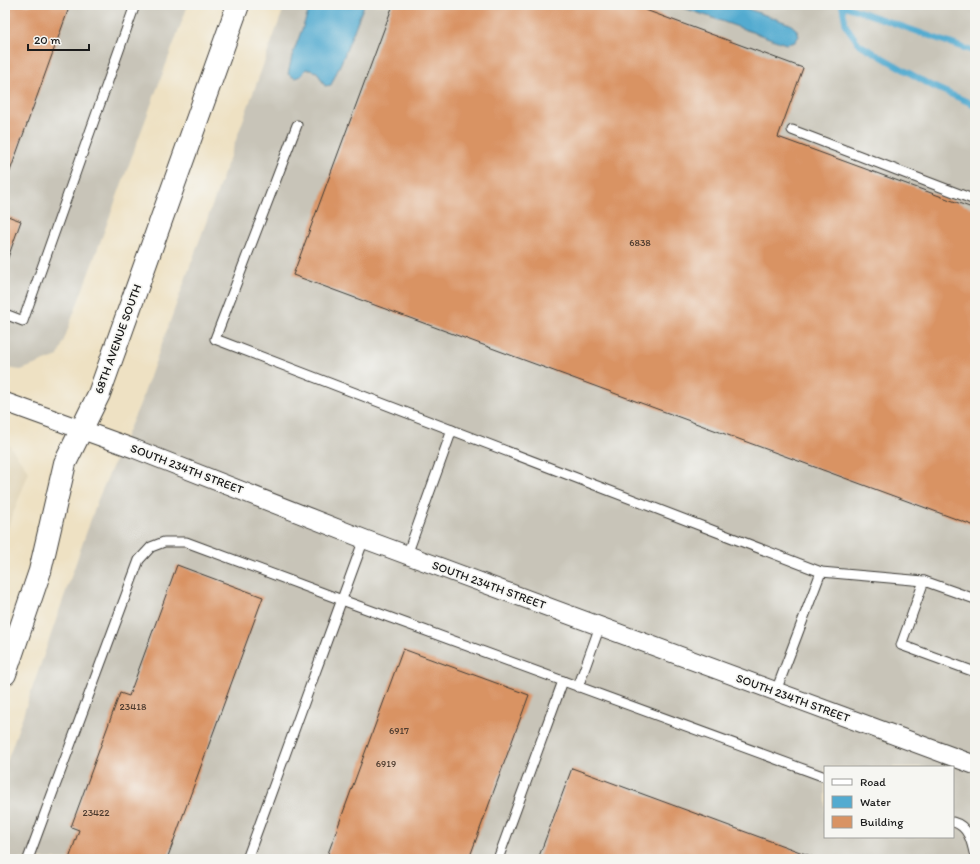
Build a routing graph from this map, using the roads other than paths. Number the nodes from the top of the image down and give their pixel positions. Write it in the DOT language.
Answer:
graph roads {
  1 [pos="135,5"];
  2 [pos="238,5"];
  3 [pos="297,125"];
  4 [pos="792,130"];
  5 [pos="975,200"];
  6 [pos="5,314"];
  7 [pos="5,402"];
  8 [pos="81,429"];
  9 [pos="452,430"];
  10 [pos="364,539"];
  11 [pos="407,555"];
  12 [pos="822,572"];
  13 [pos="924,581"];
  14 [pos="975,599"];
  15 [pos="342,600"];
  16 [pos="600,626"];
  17 [pos="975,672"];
  18 [pos="5,674"];
  19 [pos="564,681"];
  20 [pos="578,686"];
  21 [pos="776,691"];
  22 [pos="975,765"];
  23 [pos="824,777"];
  24 [pos="954,822"];
  25 [pos="975,857"];
  26 [pos="28,859"];
  27 [pos="246,859"];
  28 [pos="498,859"];
  1 -- 6 [label="lane"];
  2 -- 8 [label="main road, 68TH AVENUE SOUTH"];
  3 -- 9 [label="lane"];
  4 -- 5 [label="lane"];
  7 -- 8 [label="street, SOUTH 234TH STREET"];
  8 -- 10 [label="street, SOUTH 234TH STREET"];
  8 -- 18 [label="main road, 68TH AVENUE SOUTH"];
  9 -- 11 [label="lane"];
  9 -- 12 [label="lane"];
  10 -- 11 [label="street, SOUTH 234TH STREET"];
  10 -- 15 [label="lane"];
  11 -- 16 [label="street, SOUTH 234TH STREET"];
  12 -- 13 [label="lane"];
  12 -- 21 [label="lane"];
  13 -- 14 [label="lane"];
  13 -- 17 [label="lane"];
  15 -- 19 [label="lane"];
  15 -- 26 [label="lane"];
  15 -- 27 [label="lane"];
  16 -- 20 [label="lane"];
  16 -- 21 [label="street, SOUTH 234TH STREET"];
  19 -- 20 [label="lane"];
  19 -- 28 [label="lane"];
  20 -- 23 [label="lane"];
  21 -- 22 [label="street, SOUTH 234TH STREET"];
  24 -- 25 [label="lane"];
}
